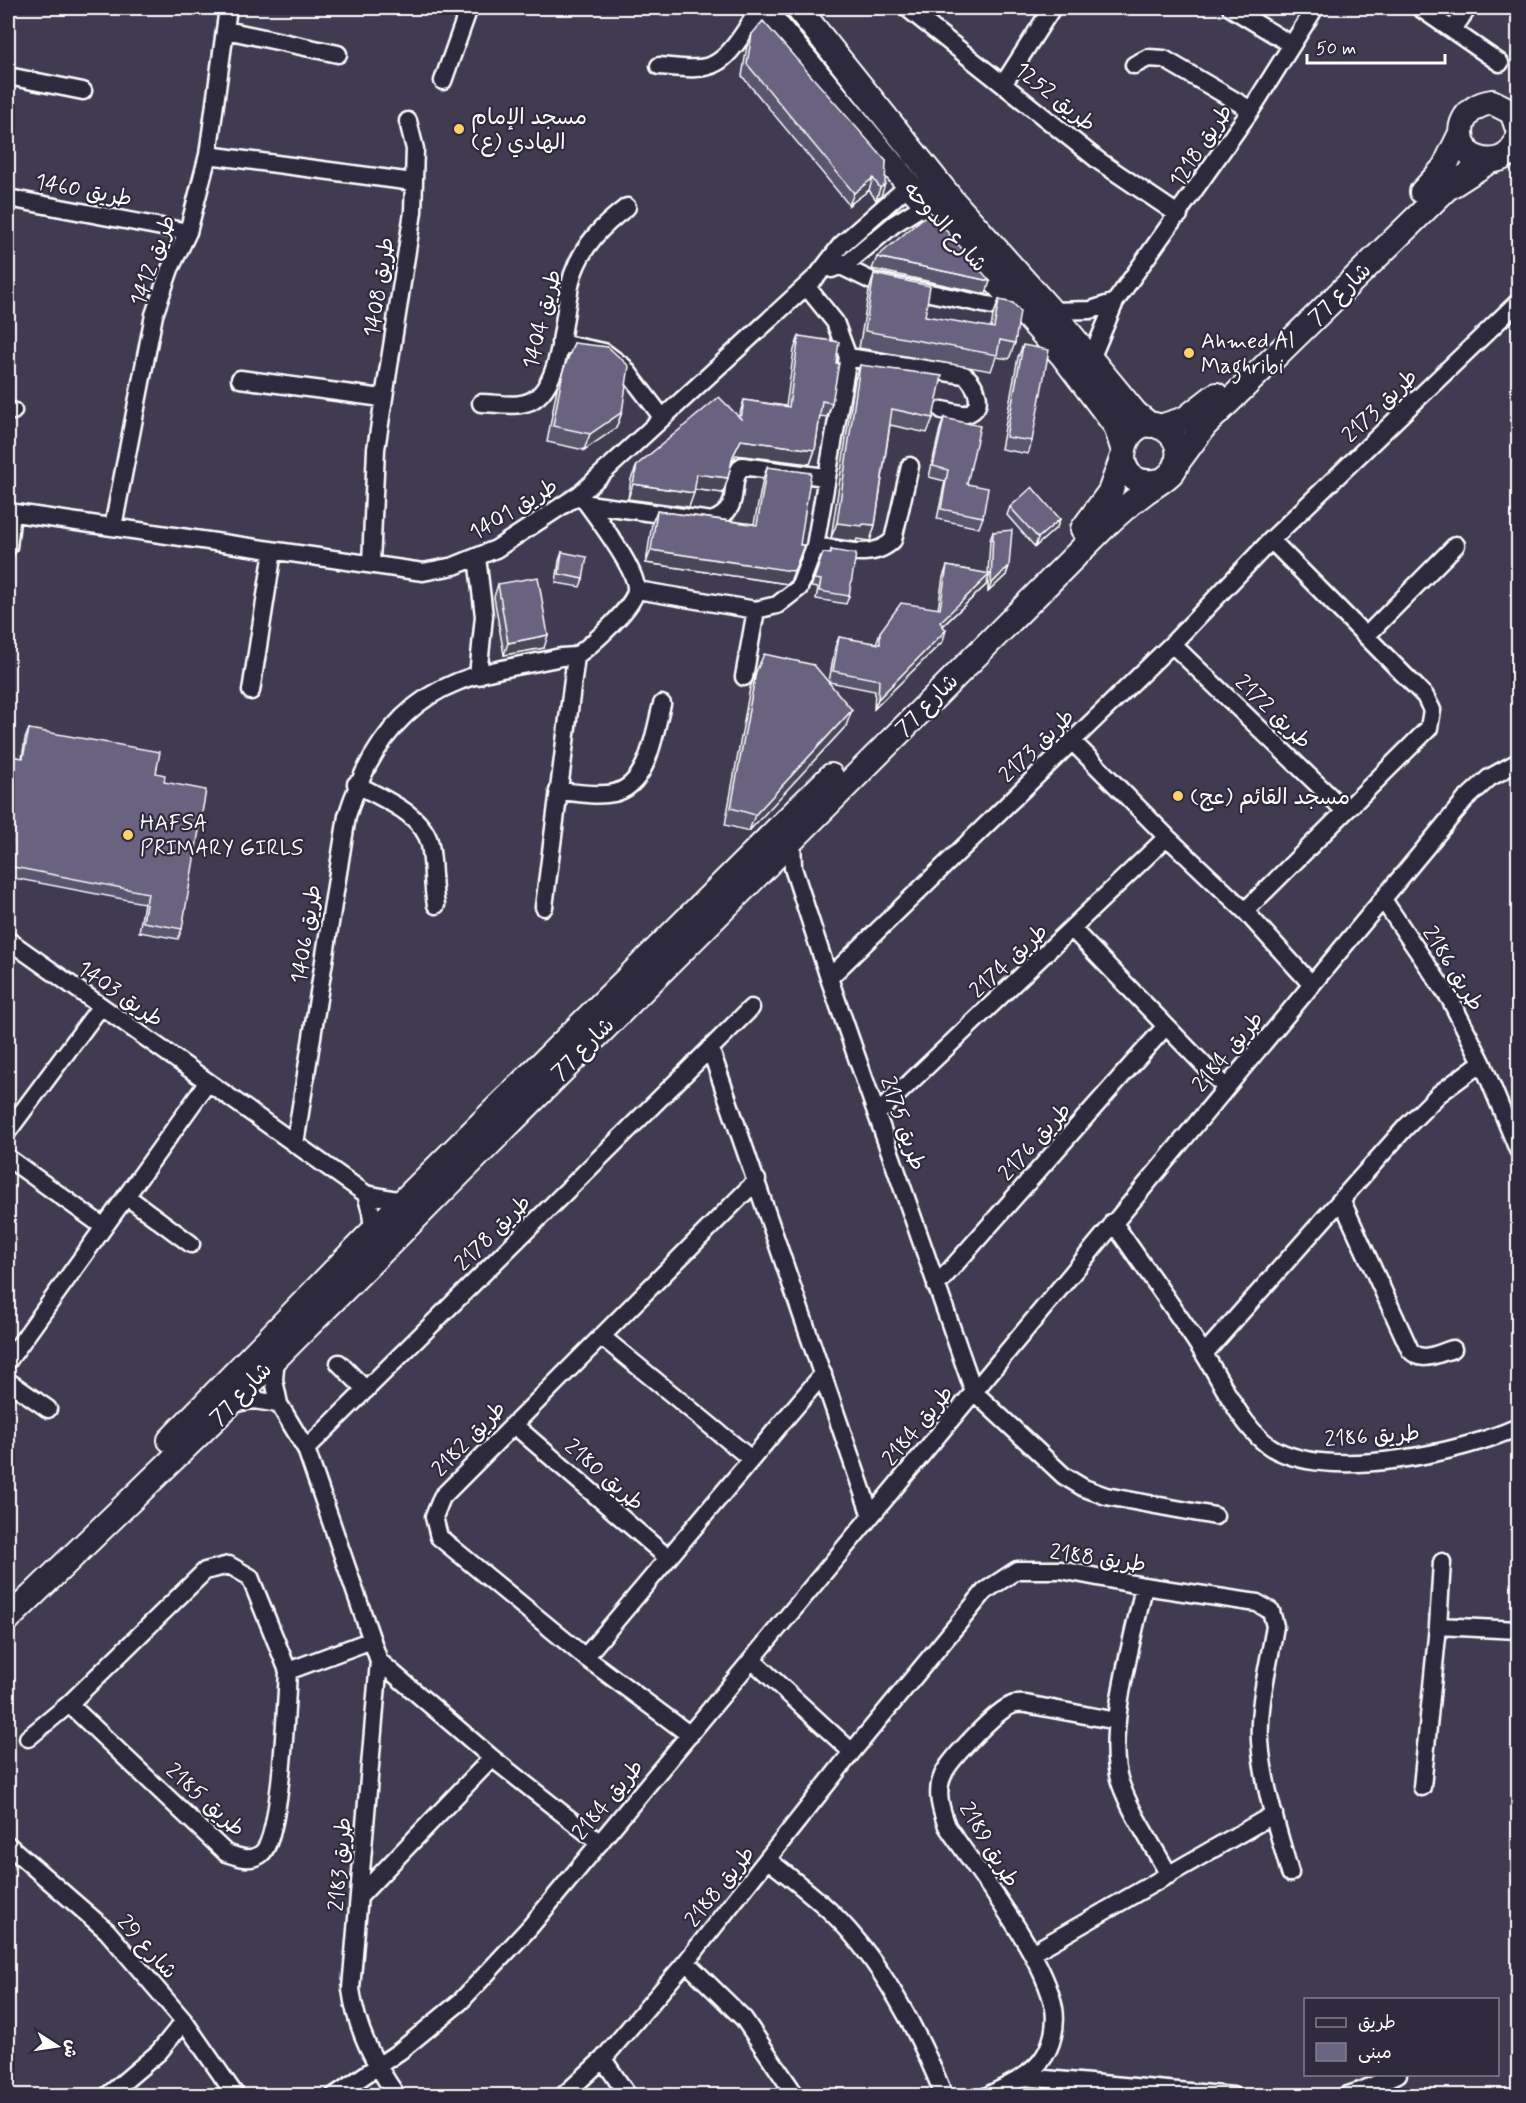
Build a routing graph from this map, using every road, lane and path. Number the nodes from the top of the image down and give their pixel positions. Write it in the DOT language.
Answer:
graph roads {
  1 [pos="228,8"];
  2 [pos="469,8"];
  3 [pos="761,8"];
  4 [pos="798,8"];
  5 [pos="907,8"];
  6 [pos="1052,8"];
  7 [pos="1231,8"];
  8 [pos="1314,8"];
  9 [pos="1420,8"];
  10 [pos="1468,8"];
  11 [pos="1453,29"];
  12 [pos="226,30"];
  13 [pos="1292,45"];
  14 [pos="338,54"];
  15 [pos="1500,63"];
  16 [pos="1134,65"];
  17 [pos="659,66"];
  18 [pos="8,76"];
  19 [pos="443,81"];
  20 [pos="1005,83"];
  21 [pos="83,91"];
  22 [pos="1251,110"];
  23 [pos="408,121"];
  24 [pos="1512,132"];
  25 [pos="1460,135"];
  26 [pos="208,154"];
  27 [pos="413,182"];
  28 [pos="909,185"];
  29 [pos="8,198"];
  30 [pos="952,200"];
  31 [pos="926,204"];
  32 [pos="627,207"];
  33 [pos="1179,215"];
  34 [pos="188,232"];
  35 [pos="841,266"];
  36 [pos="812,281"];
  37 [pos="1115,302"];
  38 [pos="1518,302"];
  39 [pos="1052,311"];
  40 [pos="1023,312"];
  41 [pos="560,342"];
  42 [pos="848,357"];
  43 [pos="1091,359"];
  44 [pos="240,379"];
  45 [pos="382,398"];
  46 [pos="481,403"];
  47 [pos="942,410"];
  48 [pos="662,417"];
  49 [pos="1155,426"];
  50 [pos="1122,454"];
  51 [pos="1177,464"];
  52 [pos="910,466"];
  53 [pos="825,477"];
  54 [pos="1160,481"];
  55 [pos="584,499"];
  56 [pos="10,512"];
  57 [pos="113,527"];
  58 [pos="1271,540"];
  59 [pos="1456,545"];
  60 [pos="815,546"];
  61 [pos="8,548"];
  62 [pos="273,551"];
  63 [pos="477,557"];
  64 [pos="371,564"];
  65 [pos="637,590"];
  66 [pos="756,610"];
  67 [pos="1366,636"];
  68 [pos="1172,644"];
  69 [pos="576,657"];
  70 [pos="478,676"];
  71 [pos="744,677"];
  72 [pos="251,691"];
  73 [pos="662,704"];
  74 [pos="1072,741"];
  75 [pos="1517,764"];
  76 [pos="357,784"];
  77 [pos="558,790"];
  78 [pos="1344,810"];
  79 [pos="792,837"];
  80 [pos="1167,837"];
  81 [pos="768,862"];
  82 [pos="793,868"];
  83 [pos="1384,901"];
  84 [pos="436,905"];
  85 [pos="544,907"];
  86 [pos="1245,911"];
  87 [pos="1073,930"];
  88 [pos="8,940"];
  89 [pos="829,978"];
  90 [pos="1312,985"];
  91 [pos="101,1006"];
  92 [pos="751,1008"];
  93 [pos="1165,1027"];
  94 [pos="710,1048"];
  95 [pos="1482,1062"];
  96 [pos="208,1082"];
  97 [pos="1226,1088"];
  98 [pos="878,1113"];
  99 [pos="8,1131"];
  100 [pos="295,1144"];
  101 [pos="1518,1150"];
  102 [pos="8,1158"];
  103 [pos="757,1180"];
  104 [pos="366,1194"];
  105 [pos="126,1196"];
  106 [pos="403,1201"];
  107 [pos="1342,1201"];
  108 [pos="1113,1222"];
  109 [pos="104,1227"];
  110 [pos="373,1231"];
  111 [pos="191,1244"];
  112 [pos="936,1286"];
  113 [pos="601,1336"];
  114 [pos="1453,1349"];
  115 [pos="1204,1354"];
  116 [pos="276,1355"];
  117 [pos="8,1361"];
  118 [pos="339,1363"];
  119 [pos="823,1374"];
  120 [pos="8,1382"];
  121 [pos="366,1390"];
  122 [pos="974,1392"];
  123 [pos="230,1404"];
  124 [pos="279,1404"];
  125 [pos="48,1409"];
  126 [pos="513,1424"];
  127 [pos="1518,1427"];
  128 [pos="306,1449"];
  129 [pos="751,1460"];
  130 [pos="871,1516"];
  131 [pos="1215,1516"];
  132 [pos="668,1558"];
  133 [pos="1442,1562"];
  134 [pos="1144,1586"];
  135 [pos="8,1600"];
  136 [pos="8,1618"];
  137 [pos="1438,1626"];
  138 [pos="1518,1630"];
  139 [pos="372,1640"];
  140 [pos="585,1656"];
  141 [pos="752,1659"];
  142 [pos="379,1660"];
  143 [pos="288,1671"];
  144 [pos="69,1704"];
  145 [pos="1117,1721"];
  146 [pos="690,1735"];
  147 [pos="28,1738"];
  148 [pos="852,1752"];
  149 [pos="492,1758"];
  150 [pos="1422,1787"];
  151 [pos="1274,1814"];
  152 [pos="600,1843"];
  153 [pos="8,1845"];
  154 [pos="768,1860"];
  155 [pos="1290,1873"];
  156 [pos="1169,1875"];
  157 [pos="359,1898"];
  158 [pos="1032,1953"];
  159 [pos="686,1962"];
  160 [pos="184,2021"];
  161 [pos="603,2059"];
  162 [pos="377,2067"];
  163 [pos="1394,2076"];
  164 [pos="1024,2077"];
  165 [pos="107,2096"];
  166 [pos="236,2096"];
  167 [pos="334,2096"];
  168 [pos="397,2096"];
  169 [pos="563,2096"];
  170 [pos="628,2096"];
  171 [pos="796,2096"];
  172 [pos="944,2096"];
  173 [pos="987,2096"];
  174 [pos="1233,2096"];
  175 [pos="1345,2096"];
  1 -- 12 [label="street, طريق 1412"];
  2 -- 19 [label="street"];
  3 -- 17 [label="street"];
  3 -- 28 [label="street, شارع الدوحه"];
  4 -- 30 [label="street, شارع الدوحه"];
  5 -- 20 [label="street, طريق 1252"];
  6 -- 20 [label="street"];
  7 -- 13 [label="street"];
  8 -- 13 [label="street, طريق 1218"];
  9 -- 11 [label="street"];
  10 -- 11 [label="street"];
  11 -- 15 [label="street"];
  12 -- 14 [label="street"];
  12 -- 26 [label="street, طريق 1412"];
  13 -- 22 [label="street, طريق 1218"];
  16 -- 22 [label="street"];
  18 -- 21 [label="street"];
  20 -- 33 [label="street, طريق 1252"];
  22 -- 33 [label="street, طريق 1218"];
  23 -- 27 [label="street, طريق 1408"];
  24 -- 25 [label="street"];
  24 -- 25 [label="street, شارع 77"];
  24 -- 51 [label="street, شارع 77"];
  25 -- 49 [label="street, شارع 77"];
  26 -- 27 [label="street"];
  26 -- 34 [label="street, طريق 1412"];
  27 -- 45 [label="street, طريق 1408"];
  28 -- 30 [label="street"];
  28 -- 31 [label="street, شارع الدوحه"];
  28 -- 36 [label="street, طريق 1401"];
  29 -- 34 [label="street, طريق 1460"];
  30 -- 39 [label="street, شارع الدوحه"];
  31 -- 35 [label="street, طريق 1401"];
  31 -- 40 [label="street, شارع الدوحه"];
  32 -- 41 [label="street, طريق 1404"];
  33 -- 37 [label="street, طريق 1218"];
  34 -- 57 [label="street, طريق 1412"];
  35 -- 36 [label="street, طريق 1401"];
  35 -- 40 [label="street"];
  36 -- 42 [label="street"];
  36 -- 48 [label="street, طريق 1401"];
  37 -- 39 [label="street"];
  37 -- 43 [label="street, طريق 1218"];
  38 -- 58 [label="street, طريق 2173"];
  39 -- 43 [label="street, شارع الدوحه"];
  40 -- 50 [label="street, شارع الدوحه"];
  41 -- 46 [label="street, طريق 1404"];
  41 -- 48 [label="street"];
  42 -- 47 [label="street"];
  42 -- 53 [label="street"];
  43 -- 49 [label="street, شارع الدوحه"];
  44 -- 45 [label="street"];
  45 -- 64 [label="street, طريق 1408"];
  48 -- 55 [label="street, طريق 1401"];
  49 -- 50 [label="street"];
  49 -- 51 [label="street"];
  50 -- 54 [label="street"];
  50 -- 106 [label="street, شارع 77"];
  51 -- 54 [label="street"];
  52 -- 60 [label="street"];
  53 -- 55 [label="street"];
  53 -- 60 [label="street"];
  54 -- 79 [label="street, شارع 77"];
  55 -- 63 [label="street, طريق 1401"];
  55 -- 65 [label="street"];
  56 -- 57 [label="street, طريق 1401"];
  56 -- 61 [label="street"];
  57 -- 62 [label="street, طريق 1401"];
  58 -- 67 [label="street"];
  58 -- 68 [label="street, طريق 2173"];
  59 -- 67 [label="street"];
  60 -- 66 [label="street"];
  62 -- 64 [label="street, طريق 1401"];
  62 -- 72 [label="street"];
  63 -- 64 [label="street, طريق 1401"];
  63 -- 70 [label="street"];
  65 -- 66 [label="street"];
  65 -- 69 [label="street"];
  66 -- 71 [label="street"];
  67 -- 78 [label="street"];
  68 -- 74 [label="street, طريق 2173"];
  68 -- 78 [label="street, طريق 2172"];
  69 -- 70 [label="street, طريق 1406"];
  69 -- 77 [label="street"];
  70 -- 76 [label="street, طريق 1406"];
  73 -- 77 [label="street"];
  74 -- 80 [label="street"];
  74 -- 89 [label="street, طريق 2173"];
  75 -- 83 [label="street, طريق 2184"];
  76 -- 84 [label="street"];
  76 -- 100 [label="street, طريق 1406"];
  77 -- 85 [label="street"];
  78 -- 86 [label="street"];
  79 -- 81 [label="street, شارع 77"];
  79 -- 82 [label="street, طريق 2175"];
  80 -- 86 [label="street"];
  80 -- 87 [label="street, طريق 2174"];
  81 -- 82 [label="street"];
  81 -- 116 [label="street, شارع 77"];
  82 -- 89 [label="street, طريق 2175"];
  83 -- 90 [label="street, طريق 2184"];
  83 -- 95 [label="street, طريق 2186"];
  86 -- 90 [label="street"];
  87 -- 93 [label="street"];
  87 -- 98 [label="street, طريق 2174"];
  88 -- 91 [label="street, طريق 1403"];
  89 -- 98 [label="street, طريق 2175"];
  90 -- 97 [label="street, طريق 2184"];
  91 -- 96 [label="street, طريق 1403"];
  91 -- 99 [label="street"];
  92 -- 94 [label="street, طريق 2178"];
  93 -- 97 [label="street"];
  93 -- 112 [label="street, طريق 2176"];
  94 -- 103 [label="street"];
  94 -- 121 [label="street, طريق 2178"];
  95 -- 101 [label="street, طريق 2186"];
  95 -- 107 [label="street"];
  96 -- 100 [label="street, طريق 1403"];
  96 -- 105 [label="street"];
  97 -- 108 [label="street, طريق 2184"];
  98 -- 112 [label="street, طريق 2175"];
  100 -- 104 [label="street, طريق 1403"];
  102 -- 109 [label="street"];
  103 -- 113 [label="street, طريق 2182"];
  103 -- 119 [label="street"];
  104 -- 106 [label="street, طريق 1403"];
  104 -- 110 [label="street"];
  105 -- 109 [label="street"];
  105 -- 111 [label="street"];
  106 -- 110 [label="street, شارع 77"];
  107 -- 114 [label="street"];
  107 -- 115 [label="street"];
  108 -- 115 [label="street, طريق 2186"];
  108 -- 122 [label="street, طريق 2184"];
  109 -- 117 [label="street"];
  110 -- 135 [label="street, شارع 77"];
  112 -- 122 [label="street, طريق 2175"];
  113 -- 126 [label="street, طريق 2182"];
  113 -- 129 [label="street"];
  115 -- 127 [label="street, طريق 2186"];
  116 -- 123 [label="street, شارع 77"];
  116 -- 124 [label="street, طريق 2183"];
  118 -- 121 [label="street"];
  119 -- 129 [label="street"];
  119 -- 130 [label="street"];
  120 -- 125 [label="street"];
  121 -- 128 [label="street, طريق 2178"];
  122 -- 130 [label="street, طريق 2184"];
  122 -- 131 [label="street"];
  123 -- 124 [label="street"];
  123 -- 136 [label="street, شارع 77"];
  124 -- 128 [label="street, طريق 2183"];
  126 -- 132 [label="street, طريق 2180"];
  126 -- 140 [label="street, طريق 2182"];
  128 -- 139 [label="street, طريق 2183"];
  129 -- 132 [label="street"];
  130 -- 141 [label="street, طريق 2184"];
  132 -- 140 [label="street"];
  133 -- 137 [label="street"];
  134 -- 145 [label="street"];
  134 -- 148 [label="street, طريق 2188"];
  134 -- 151 [label="street, طريق 2188"];
  137 -- 138 [label="street"];
  137 -- 150 [label="street"];
  139 -- 142 [label="street, طريق 2183"];
  139 -- 143 [label="street"];
  140 -- 146 [label="street, طريق 2182"];
  141 -- 146 [label="street, طريق 2184"];
  141 -- 148 [label="street"];
  142 -- 149 [label="street, طريق 2183"];
  142 -- 157 [label="street, طريق 2183"];
  143 -- 144 [label="street, طريق 2185"];
  143 -- 144 [label="street, طريق 2185"];
  144 -- 147 [label="street, طريق 2185"];
  145 -- 156 [label="street"];
  145 -- 158 [label="street, طريق 2189"];
  146 -- 152 [label="street, طريق 2184"];
  148 -- 154 [label="street, طريق 2188"];
  149 -- 152 [label="street, طريق 2183"];
  149 -- 157 [label="street"];
  151 -- 155 [label="street"];
  151 -- 156 [label="street"];
  152 -- 162 [label="street, طريق 2184"];
  153 -- 160 [label="street, شارع 29"];
  154 -- 159 [label="street, طريق 2188"];
  154 -- 172 [label="street"];
  156 -- 158 [label="street"];
  157 -- 162 [label="street, طريق 2183"];
  158 -- 164 [label="street, طريق 2189"];
  159 -- 161 [label="street, طريق 2188"];
  159 -- 171 [label="street, طريق 2188"];
  160 -- 165 [label="street"];
  160 -- 166 [label="street, شارع 29"];
  161 -- 169 [label="street, طريق 2188"];
  161 -- 170 [label="street"];
  162 -- 167 [label="street, طريق 2184"];
  162 -- 168 [label="street"];
  163 -- 175 [label="street"];
  164 -- 173 [label="street, طريق 2189"];
  164 -- 174 [label="street"];
}
